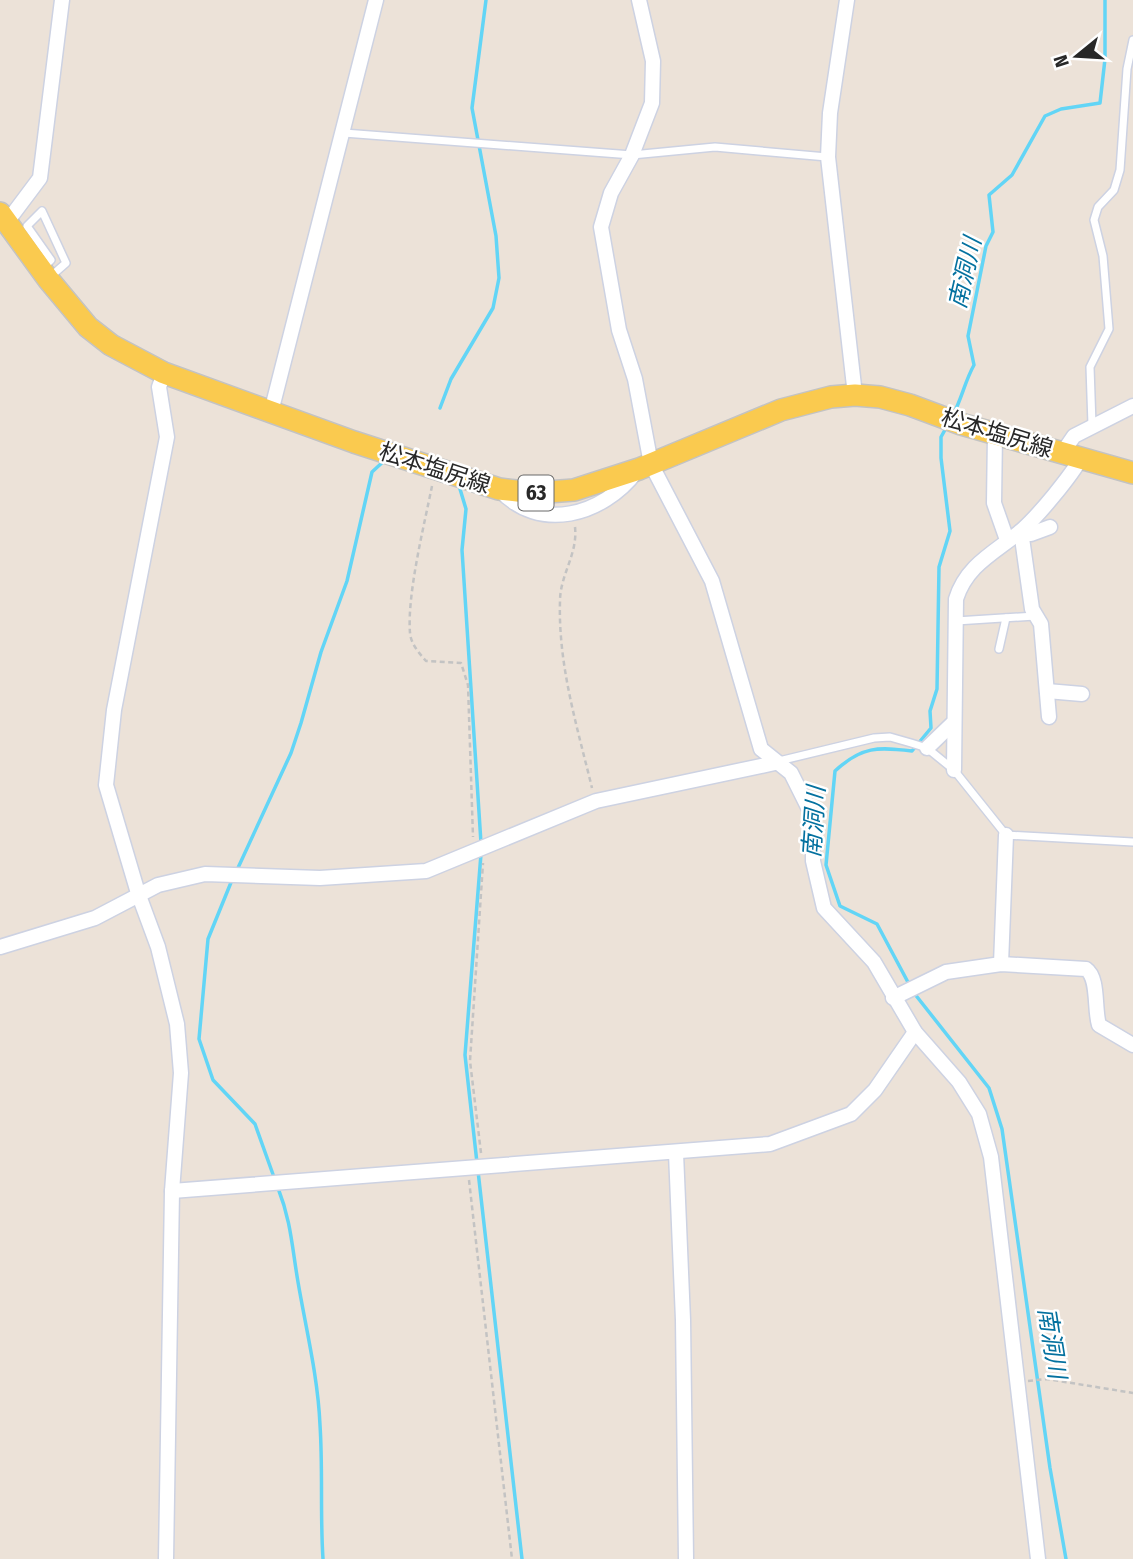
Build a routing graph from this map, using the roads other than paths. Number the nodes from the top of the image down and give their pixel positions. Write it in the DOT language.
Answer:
graph roads {
  1 [pos="62,0"];
  2 [pos="376,0"];
  3 [pos="639,0"];
  4 [pos="847,0"];
  5 [pos="1133,40"];
  6 [pos="344,133"];
  7 [pos="632,155"];
  8 [pos="828,157"];
  9 [pos="4,218"];
  10 [pos="44,274"];
  11 [pos="164,373"];
  12 [pos="855,395"];
  13 [pos="1133,406"];
  14 [pos="271,412"];
  15 [pos="1092,425"];
  16 [pos="995,434"];
  17 [pos="1072,455"];
  18 [pos="645,466"];
  19 [pos="1133,473"];
  20 [pos="499,489"];
  21 [pos="1050,527"];
  22 [pos="1021,531"];
  23 [pos="1007,540"];
  24 [pos="1036,616"];
  25 [pos="1006,618"];
  26 [pos="956,621"];
  27 [pos="999,649"];
  28 [pos="1047,691"];
  29 [pos="1082,694"];
  30 [pos="1049,717"];
  31 [pos="952,723"];
  32 [pos="927,748"];
  33 [pos="775,763"];
  34 [pos="954,770"];
  35 [pos="1006,835"];
  36 [pos="1133,842"];
  37 [pos="138,893"];
  38 [pos="0,947"];
  39 [pos="1001,964"];
  40 [pos="893,998"];
  41 [pos="915,1032"];
  42 [pos="1133,1045"];
  43 [pos="676,1153"];
  44 [pos="172,1191"];
  45 [pos="166,1559"];
  46 [pos="686,1559"];
  47 [pos="1038,1559"];
  1 -- 9 [label="street"];
  2 -- 6 [label="street"];
  3 -- 7 [label="street"];
  4 -- 8 [label="street"];
  5 -- 15 [label="lane"];
  6 -- 7 [label="lane"];
  6 -- 14 [label="street"];
  7 -- 8 [label="lane"];
  7 -- 18 [label="street"];
  8 -- 12 [label="street"];
  9 -- 10 [label="main road, 松本塩尻線 / 63"];
  10 -- 10 [label="lane"];
  10 -- 11 [label="main road, 松本塩尻線 / 63"];
  11 -- 14 [label="main road, 松本塩尻線 / 63"];
  11 -- 37 [label="street"];
  12 -- 16 [label="main road, 松本塩尻線 / 63"];
  12 -- 18 [label="main road, 松本塩尻線 / 63"];
  13 -- 15 [label="street"];
  14 -- 20 [label="main road, 松本塩尻線 / 63"];
  15 -- 17 [label="street"];
  16 -- 17 [label="main road, 松本塩尻線 / 63"];
  16 -- 23 [label="street"];
  17 -- 19 [label="main road, 松本塩尻線 / 63"];
  17 -- 22 [label="street"];
  18 -- 20 [label="main road, 松本塩尻線 / 63"];
  18 -- 20 [label="street"];
  18 -- 33 [label="street"];
  21 -- 22 [label="street"];
  22 -- 23 [label="street"];
  22 -- 24 [label="street"];
  23 -- 26 [label="street"];
  24 -- 25 [label="lane"];
  24 -- 28 [label="street"];
  25 -- 26 [label="lane"];
  25 -- 27 [label="lane"];
  26 -- 31 [label="street"];
  28 -- 29 [label="street"];
  28 -- 30 [label="street"];
  31 -- 32 [label="street"];
  31 -- 34 [label="street"];
  32 -- 33 [label="lane"];
  32 -- 34 [label="lane"];
  33 -- 37 [label="street"];
  33 -- 40 [label="street"];
  34 -- 35 [label="lane"];
  35 -- 36 [label="lane"];
  35 -- 39 [label="street"];
  37 -- 38 [label="street"];
  37 -- 44 [label="street"];
  39 -- 40 [label="street"];
  39 -- 42 [label="street"];
  40 -- 41 [label="street"];
  41 -- 43 [label="street"];
  41 -- 47 [label="street"];
  43 -- 44 [label="street"];
  43 -- 46 [label="street"];
  44 -- 45 [label="street"];
}
